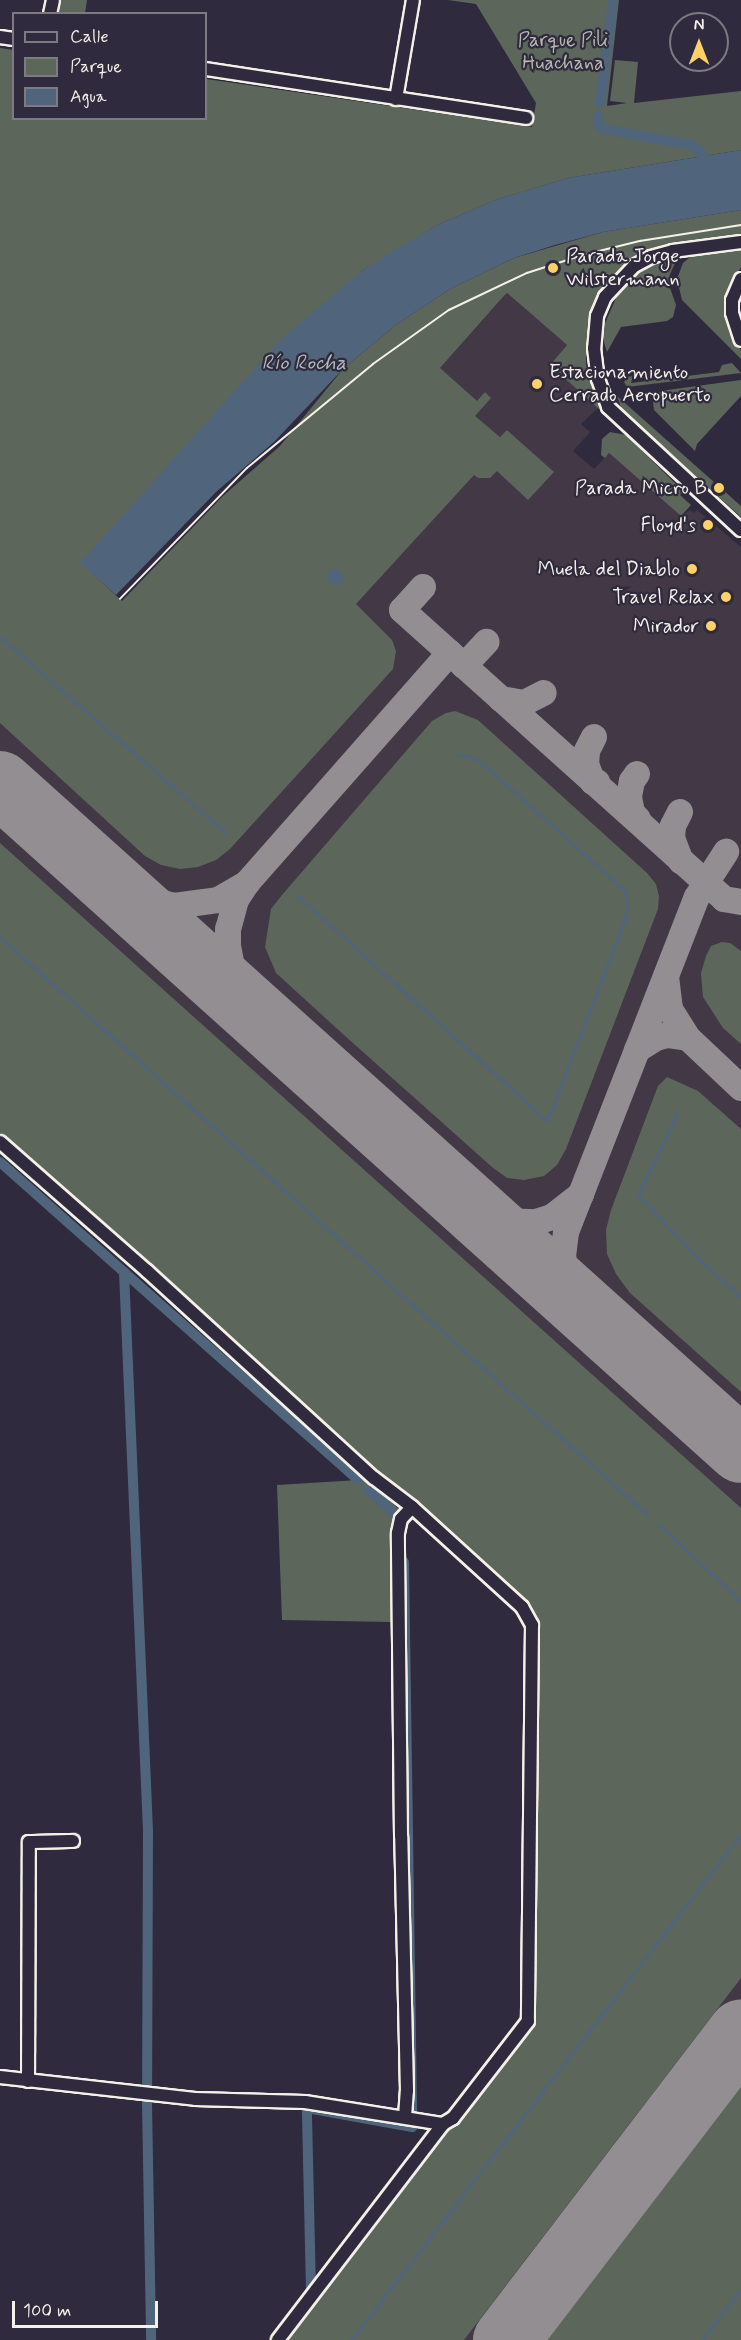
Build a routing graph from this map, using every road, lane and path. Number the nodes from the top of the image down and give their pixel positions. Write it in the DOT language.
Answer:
graph roads {
  1 [pos="412,0"];
  2 [pos="207,69"];
  3 [pos="396,99"];
  4 [pos="526,118"];
  5 [pos="741,242"];
  6 [pos="741,279"];
  7 [pos="741,340"];
  8 [pos="741,530"];
  9 [pos="0,1142"];
  10 [pos="412,1507"];
  11 [pos="73,1840"];
  12 [pos="0,2077"];
  13 [pos="28,2081"];
  14 [pos="405,2117"];
  15 [pos="443,2124"];
  16 [pos="279,2340"];
  1 -- 3 [label="street"];
  2 -- 3 [label="street"];
  3 -- 4 [label="street"];
  5 -- 8 [label="street"];
  6 -- 7 [label="street"];
  9 -- 10 [label="street"];
  10 -- 14 [label="street"];
  10 -- 15 [label="street"];
  11 -- 13 [label="street"];
  12 -- 13 [label="street"];
  13 -- 14 [label="street"];
  14 -- 15 [label="street"];
  15 -- 16 [label="street"];
}
